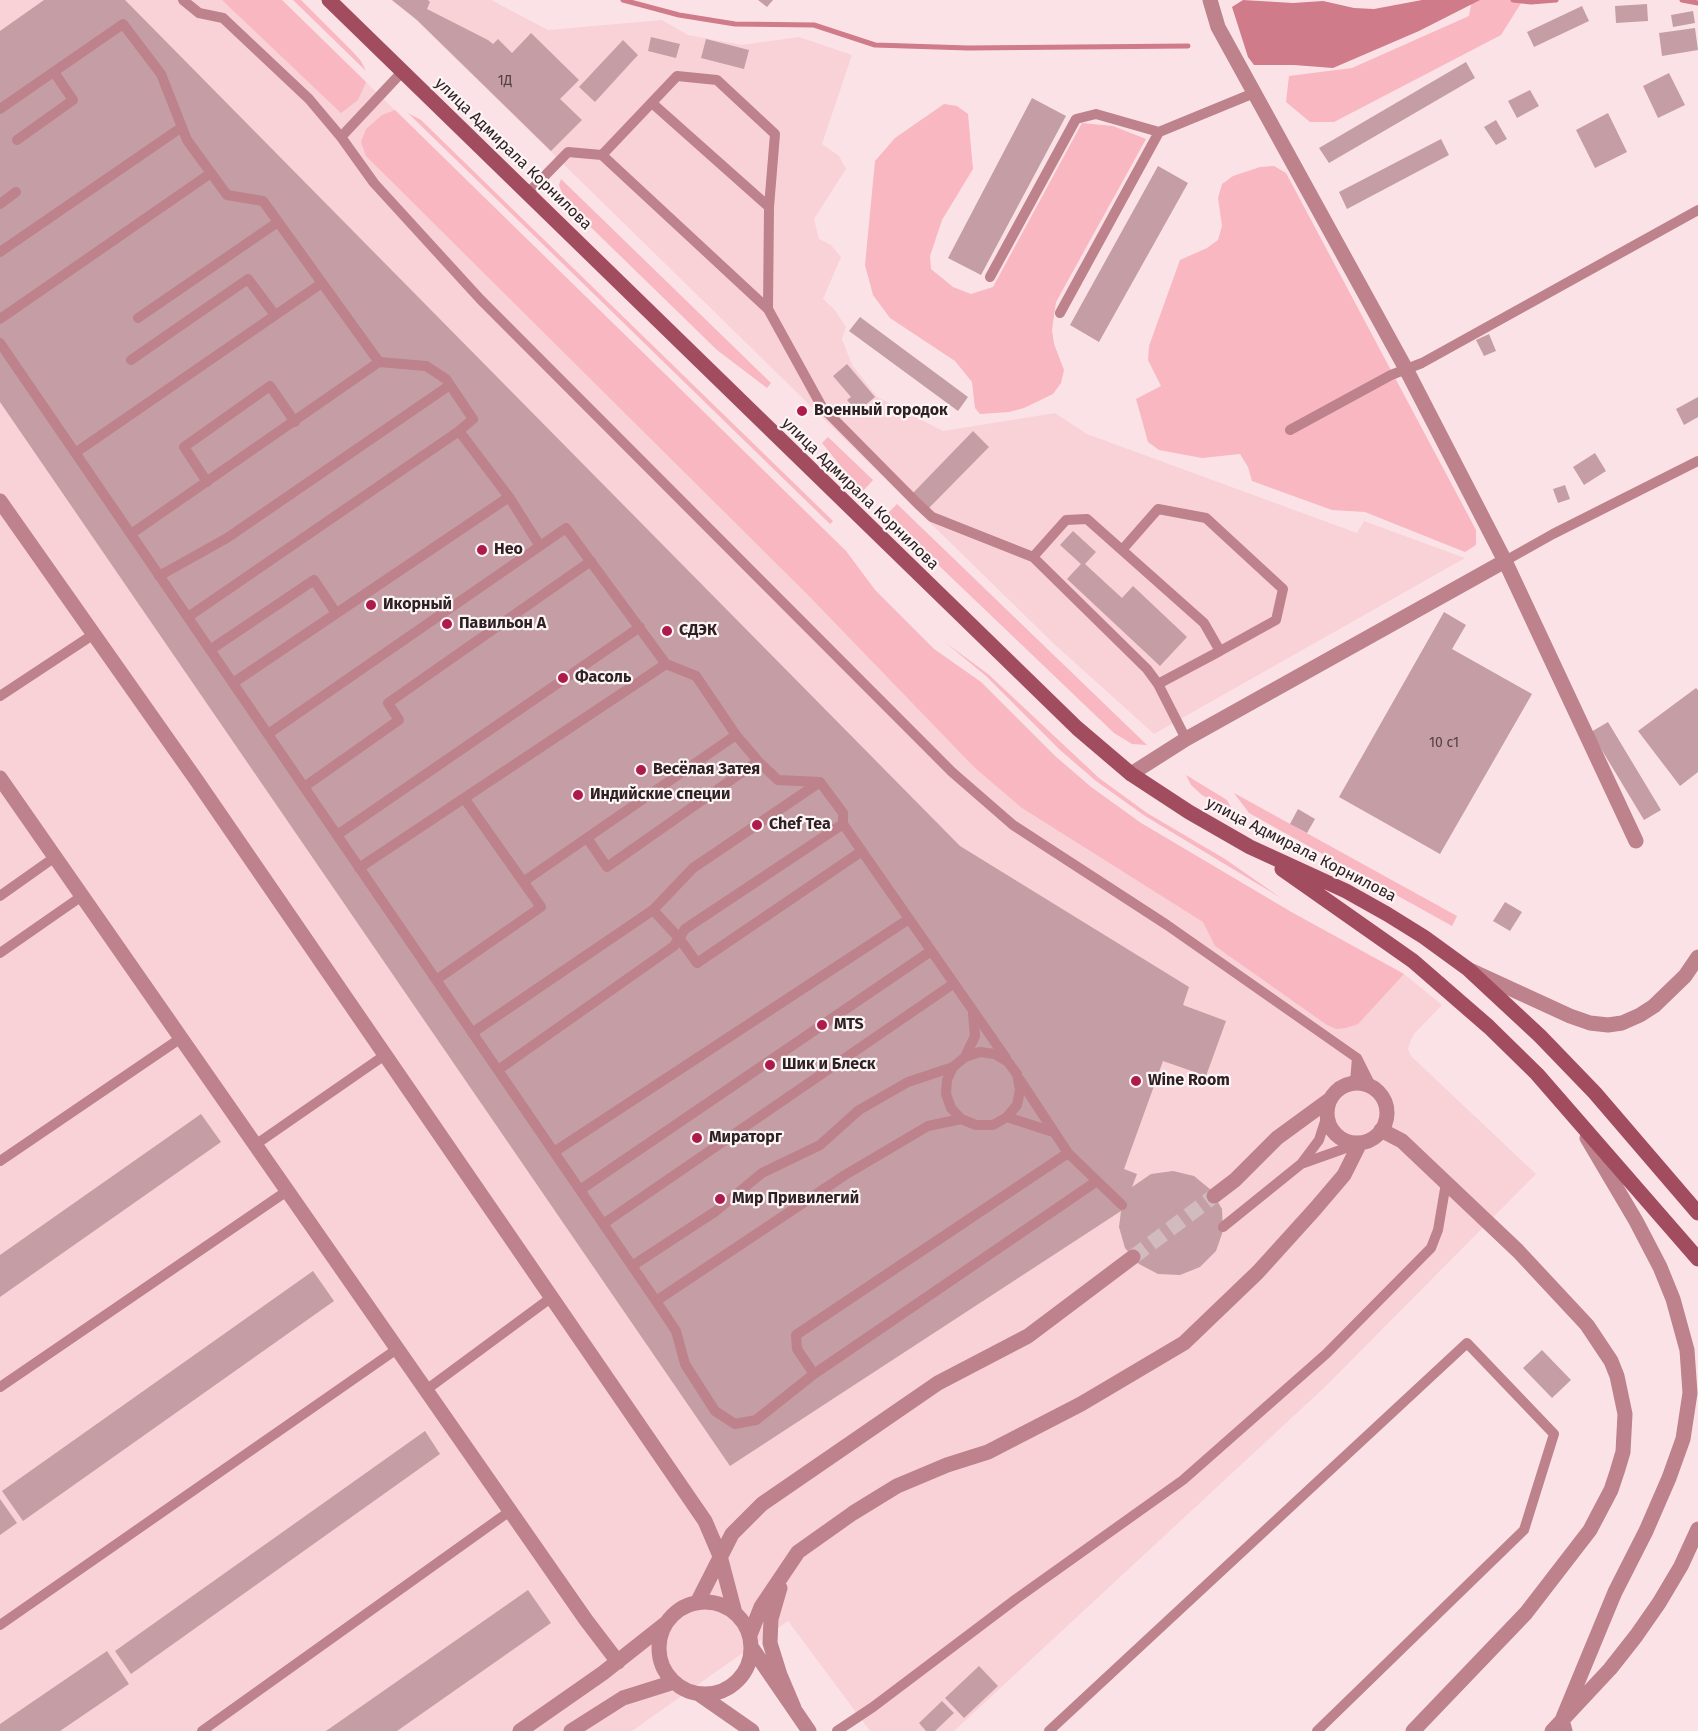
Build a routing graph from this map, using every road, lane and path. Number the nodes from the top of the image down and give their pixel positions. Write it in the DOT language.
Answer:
graph roads {
  1 [pos="183,0"];
  2 [pos="329,0"];
  3 [pos="1210,0"];
  4 [pos="54,72"];
  5 [pos="402,72"];
  6 [pos="1254,93"];
  7 [pos="651,103"];
  8 [pos="0,109"];
  9 [pos="182,127"];
  10 [pos="1159,132"];
  11 [pos="341,137"];
  12 [pos="17,140"];
  13 [pos="602,155"];
  14 [pos="211,174"];
  15 [pos="16,192"];
  16 [pos="527,194"];
  17 [pos="0,204"];
  18 [pos="769,207"];
  19 [pos="1698,210"];
  20 [pos="278,222"];
  21 [pos="0,252"];
  22 [pos="990,278"];
  23 [pos="322,282"];
  24 [pos="768,309"];
  25 [pos="1060,313"];
  26 [pos="275,315"];
  27 [pos="138,318"];
  28 [pos="0,319"];
  29 [pos="0,343"];
  30 [pos="131,360"];
  31 [pos="379,362"];
  32 [pos="1406,369"];
  33 [pos="450,385"];
  34 [pos="295,422"];
  35 [pos="459,430"];
  36 [pos="1290,430"];
  37 [pos="75,453"];
  38 [pos="1698,461"];
  39 [pos="207,482"];
  40 [pos="509,497"];
  41 [pos="0,501"];
  42 [pos="131,534"];
  43 [pos="540,546"];
  44 [pos="1122,550"];
  45 [pos="1032,557"];
  46 [pos="591,561"];
  47 [pos="1505,561"];
  48 [pos="159,576"];
  49 [pos="336,613"];
  50 [pos="188,617"];
  51 [pos="640,627"];
  52 [pos="94,634"];
  53 [pos="210,650"];
  54 [pos="1220,651"];
  55 [pos="666,664"];
  56 [pos="233,683"];
  57 [pos="1158,684"];
  58 [pos="0,696"];
  59 [pos="268,734"];
  60 [pos="736,735"];
  61 [pos="1186,739"];
  62 [pos="758,761"];
  63 [pos="1131,774"];
  64 [pos="0,778"];
  65 [pos="820,782"];
  66 [pos="304,787"];
  67 [pos="464,798"];
  68 [pos="843,824"];
  69 [pos="337,835"];
  70 [pos="587,838"];
  71 [pos="1636,841"];
  72 [pos="1251,847"];
  73 [pos="862,851"];
  74 [pos="55,857"];
  75 [pos="359,868"];
  76 [pos="523,882"];
  77 [pos="0,896"];
  78 [pos="82,896"];
  79 [pos="653,910"];
  80 [pos="909,919"];
  81 [pos="679,938"];
  82 [pos="931,951"];
  83 [pos="0,953"];
  84 [pos="1698,957"];
  85 [pos="1468,969"];
  86 [pos="436,980"];
  87 [pos="953,984"];
  88 [pos="973,1014"];
  89 [pos="472,1033"];
  90 [pos="181,1038"];
  91 [pos="385,1055"];
  92 [pos="965,1057"];
  93 [pos="1357,1058"];
  94 [pos="1008,1062"];
  95 [pos="953,1067"];
  96 [pos="498,1070"];
  97 [pos="1017,1074"];
  98 [pos="1355,1082"];
  99 [pos="1371,1086"];
  100 [pos="1329,1100"];
  101 [pos="1327,1115"];
  102 [pos="1007,1117"];
  103 [pos="961,1119"];
  104 [pos="1576,1119"];
  105 [pos="1381,1130"];
  106 [pos="1053,1132"];
  107 [pos="1360,1143"];
  108 [pos="255,1145"];
  109 [pos="554,1152"];
  110 [pos="1068,1153"];
  111 [pos="0,1161"];
  112 [pos="1301,1164"];
  113 [pos="1097,1181"];
  114 [pos="1446,1183"];
  115 [pos="580,1190"];
  116 [pos="287,1191"];
  117 [pos="1215,1196"];
  118 [pos="1122,1205"];
  119 [pos="1698,1213"];
  120 [pos="603,1224"];
  121 [pos="1223,1227"];
  122 [pos="1133,1257"];
  123 [pos="1698,1259"];
  124 [pos="632,1266"];
  125 [pos="552,1297"];
  126 [pos="656,1301"];
  127 [pos="397,1349"];
  128 [pos="814,1374"];
  129 [pos="0,1387"];
  130 [pos="426,1390"];
  131 [pos="510,1511"];
  132 [pos="1698,1529"];
  133 [pos="798,1552"];
  134 [pos="720,1556"];
  135 [pos="697,1603"];
  136 [pos="735,1613"];
  137 [pos="666,1623"];
  138 [pos="0,1625"];
  139 [pos="751,1642"];
  140 [pos="618,1662"];
  141 [pos="674,1682"];
  142 [pos="699,1694"];
  143 [pos="794,1708"];
  144 [pos="1560,1727"];
  145 [pos="202,1731"];
  146 [pos="520,1731"];
  147 [pos="572,1731"];
  148 [pos="752,1731"];
  149 [pos="809,1731"];
  150 [pos="837,1731"];
  151 [pos="1049,1731"];
  152 [pos="1317,1731"];
  153 [pos="1413,1731"];
  1 -- 11 [label="lane"];
  2 -- 5 [label="main road, улица Адмирала Корнилова"];
  3 -- 6 [label="street"];
  4 -- 8 [label="lane"];
  4 -- 9 [label="lane"];
  4 -- 12 [label="lane"];
  5 -- 11 [label="lane"];
  5 -- 16 [label="main road, улица Адмирала Корнилова"];
  6 -- 10 [label="lane"];
  6 -- 32 [label="street"];
  7 -- 13 [label="lane"];
  7 -- 18 [label="lane"];
  7 -- 18 [label="lane"];
  9 -- 14 [label="lane"];
  9 -- 21 [label="lane"];
  10 -- 22 [label="lane"];
  10 -- 25 [label="lane"];
  11 -- 93 [label="lane"];
  13 -- 16 [label="lane"];
  13 -- 24 [label="lane"];
  14 -- 20 [label="lane"];
  14 -- 28 [label="lane"];
  15 -- 17 [label="lane"];
  16 -- 63 [label="main road, улица Адмирала Корнилова"];
  18 -- 24 [label="lane"];
  19 -- 32 [label="lane"];
  20 -- 23 [label="lane"];
  20 -- 27 [label="lane"];
  23 -- 26 [label="lane"];
  23 -- 31 [label="lane"];
  24 -- 45 [label="lane"];
  26 -- 30 [label="lane"];
  26 -- 37 [label="lane"];
  29 -- 37 [label="lane"];
  31 -- 33 [label="lane"];
  31 -- 34 [label="lane"];
  32 -- 36 [label="lane"];
  32 -- 47 [label="street"];
  33 -- 35 [label="lane"];
  33 -- 48 [label="lane"];
  34 -- 39 [label="lane"];
  34 -- 39 [label="lane"];
  35 -- 40 [label="lane"];
  35 -- 50 [label="lane"];
  37 -- 42 [label="lane"];
  38 -- 47 [label="lane"];
  39 -- 42 [label="lane"];
  40 -- 43 [label="lane"];
  40 -- 49 [label="lane"];
  41 -- 52 [label="street"];
  42 -- 48 [label="lane"];
  43 -- 46 [label="lane"];
  43 -- 59 [label="lane"];
  44 -- 45 [label="lane"];
  44 -- 54 [label="lane"];
  44 -- 54 [label="lane"];
  45 -- 57 [label="lane"];
  46 -- 51 [label="lane"];
  46 -- 66 [label="lane"];
  47 -- 61 [label="street"];
  47 -- 71 [label="street"];
  48 -- 50 [label="lane"];
  49 -- 53 [label="lane"];
  49 -- 56 [label="lane"];
  50 -- 53 [label="lane"];
  51 -- 55 [label="lane"];
  51 -- 69 [label="lane"];
  52 -- 58 [label="lane"];
  52 -- 91 [label="street"];
  53 -- 56 [label="lane"];
  54 -- 57 [label="lane"];
  55 -- 60 [label="lane"];
  55 -- 67 [label="lane"];
  56 -- 59 [label="lane"];
  57 -- 61 [label="lane"];
  59 -- 66 [label="lane"];
  60 -- 62 [label="lane"];
  60 -- 70 [label="lane"];
  61 -- 63 [label="street"];
  62 -- 65 [label="lane"];
  62 -- 70 [label="lane"];
  63 -- 72 [label="main road, улица Адмирала Корнилова"];
  64 -- 74 [label="street"];
  65 -- 68 [label="lane"];
  65 -- 79 [label="lane"];
  66 -- 69 [label="lane"];
  67 -- 75 [label="lane"];
  67 -- 76 [label="lane"];
  68 -- 73 [label="lane"];
  68 -- 81 [label="lane"];
  69 -- 75 [label="lane"];
  70 -- 76 [label="lane"];
  72 -- 85 [label="main road, улица Адмирала Корнилова"];
  72 -- 104 [label="main road"];
  73 -- 80 [label="lane"];
  73 -- 81 [label="lane"];
  74 -- 77 [label="lane"];
  74 -- 78 [label="street"];
  75 -- 86 [label="lane"];
  76 -- 86 [label="lane"];
  78 -- 83 [label="lane"];
  78 -- 90 [label="street"];
  79 -- 81 [label="lane"];
  79 -- 89 [label="lane"];
  80 -- 82 [label="lane"];
  80 -- 109 [label="lane"];
  81 -- 96 [label="lane"];
  82 -- 87 [label="lane"];
  82 -- 115 [label="lane"];
  84 -- 85 [label="street"];
  85 -- 119 [label="main road, улица Адмирала Корнилова"];
  86 -- 89 [label="lane"];
  87 -- 88 [label="lane"];
  87 -- 120 [label="lane"];
  88 -- 92 [label="lane"];
  88 -- 94 [label="lane"];
  89 -- 96 [label="lane"];
  90 -- 108 [label="street"];
  90 -- 111 [label="lane"];
  91 -- 108 [label="lane"];
  91 -- 125 [label="street"];
  92 -- 94 [label="lane"];
  92 -- 95 [label="lane"];
  93 -- 98 [label="lane"];
  93 -- 99 [label="lane"];
  94 -- 97 [label="lane"];
  95 -- 103 [label="lane"];
  95 -- 124 [label="lane"];
  96 -- 109 [label="lane"];
  97 -- 102 [label="lane"];
  97 -- 106 [label="lane"];
  98 -- 99 [label="street"];
  98 -- 100 [label="street"];
  99 -- 105 [label="street"];
  100 -- 101 [label="street"];
  100 -- 117 [label="street"];
  101 -- 107 [label="street"];
  101 -- 112 [label="lane"];
  102 -- 103 [label="lane"];
  102 -- 106 [label="lane"];
  103 -- 126 [label="lane"];
  104 -- 123 [label="main road"];
  104 -- 144 [label="street"];
  105 -- 107 [label="street"];
  105 -- 114 [label="street"];
  106 -- 110 [label="lane"];
  107 -- 112 [label="lane"];
  107 -- 133 [label="street"];
  108 -- 116 [label="street"];
  109 -- 115 [label="lane"];
  110 -- 113 [label="lane"];
  110 -- 128 [label="lane"];
  112 -- 121 [label="lane"];
  113 -- 118 [label="lane"];
  113 -- 128 [label="lane"];
  114 -- 150 [label="lane"];
  114 -- 153 [label="street"];
  115 -- 120 [label="lane"];
  116 -- 127 [label="street"];
  116 -- 129 [label="lane"];
  120 -- 124 [label="lane"];
  122 -- 134 [label="street"];
  124 -- 126 [label="lane"];
  125 -- 130 [label="lane"];
  125 -- 134 [label="street"];
  126 -- 128 [label="lane"];
  127 -- 130 [label="street"];
  127 -- 138 [label="lane"];
  130 -- 131 [label="street"];
  131 -- 140 [label="street"];
  131 -- 145 [label="lane"];
  132 -- 144 [label="street"];
  133 -- 139 [label="street"];
  133 -- 143 [label="street"];
  134 -- 135 [label="street"];
  134 -- 136 [label="street"];
  135 -- 136 [label="street"];
  135 -- 137 [label="street"];
  136 -- 139 [label="street"];
  137 -- 140 [label="street"];
  137 -- 141 [label="street"];
  139 -- 142 [label="street"];
  139 -- 143 [label="street"];
  140 -- 146 [label="street"];
  141 -- 142 [label="street"];
  141 -- 147 [label="street"];
  142 -- 148 [label="street"];
  143 -- 149 [label="street"];
  151 -- 152 [label="lane"];
}
